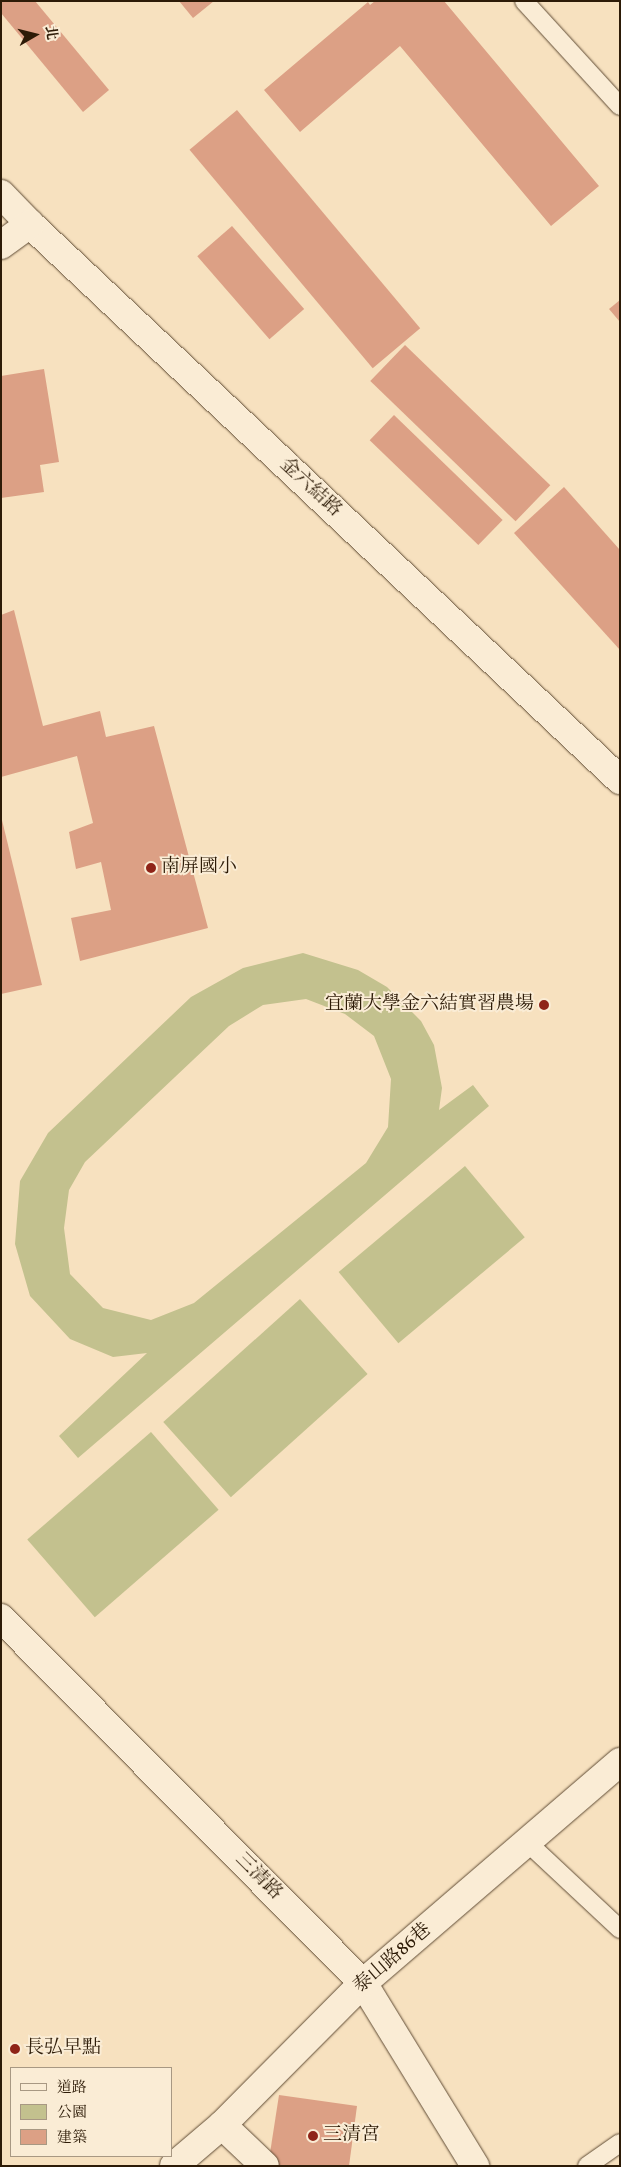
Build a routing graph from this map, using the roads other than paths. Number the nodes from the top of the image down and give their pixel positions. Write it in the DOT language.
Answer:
graph roads {
  1 [pos="524,1"];
  2 [pos="616,95"];
  3 [pos="1,194"];
  4 [pos="30,224"];
  5 [pos="1,246"];
  6 [pos="620,780"];
  7 [pos="1,1618"];
  8 [pos="620,1762"];
  9 [pos="528,1843"];
  10 [pos="620,1929"];
  11 [pos="363,1983"];
  12 [pos="222,2125"];
  13 [pos="620,2143"];
  14 [pos="174,2166"];
  15 [pos="264,2166"];
  16 [pos="475,2166"];
  17 [pos="587,2166"];
  1 -- 2 [label="lane"];
  3 -- 4 [label="street, 金六結路"];
  4 -- 5 [label="street"];
  4 -- 6 [label="street, 金六結路"];
  7 -- 11 [label="street, 三清路"];
  8 -- 9 [label="street, 泰山路86巷"];
  9 -- 10 [label="lane"];
  9 -- 11 [label="street, 泰山路86巷"];
  11 -- 12 [label="street, 泰山路86巷"];
  11 -- 16 [label="street, 三清路"];
  12 -- 14 [label="street, 泰山路86巷"];
  12 -- 15 [label="street"];
  13 -- 17 [label="lane"];
}
